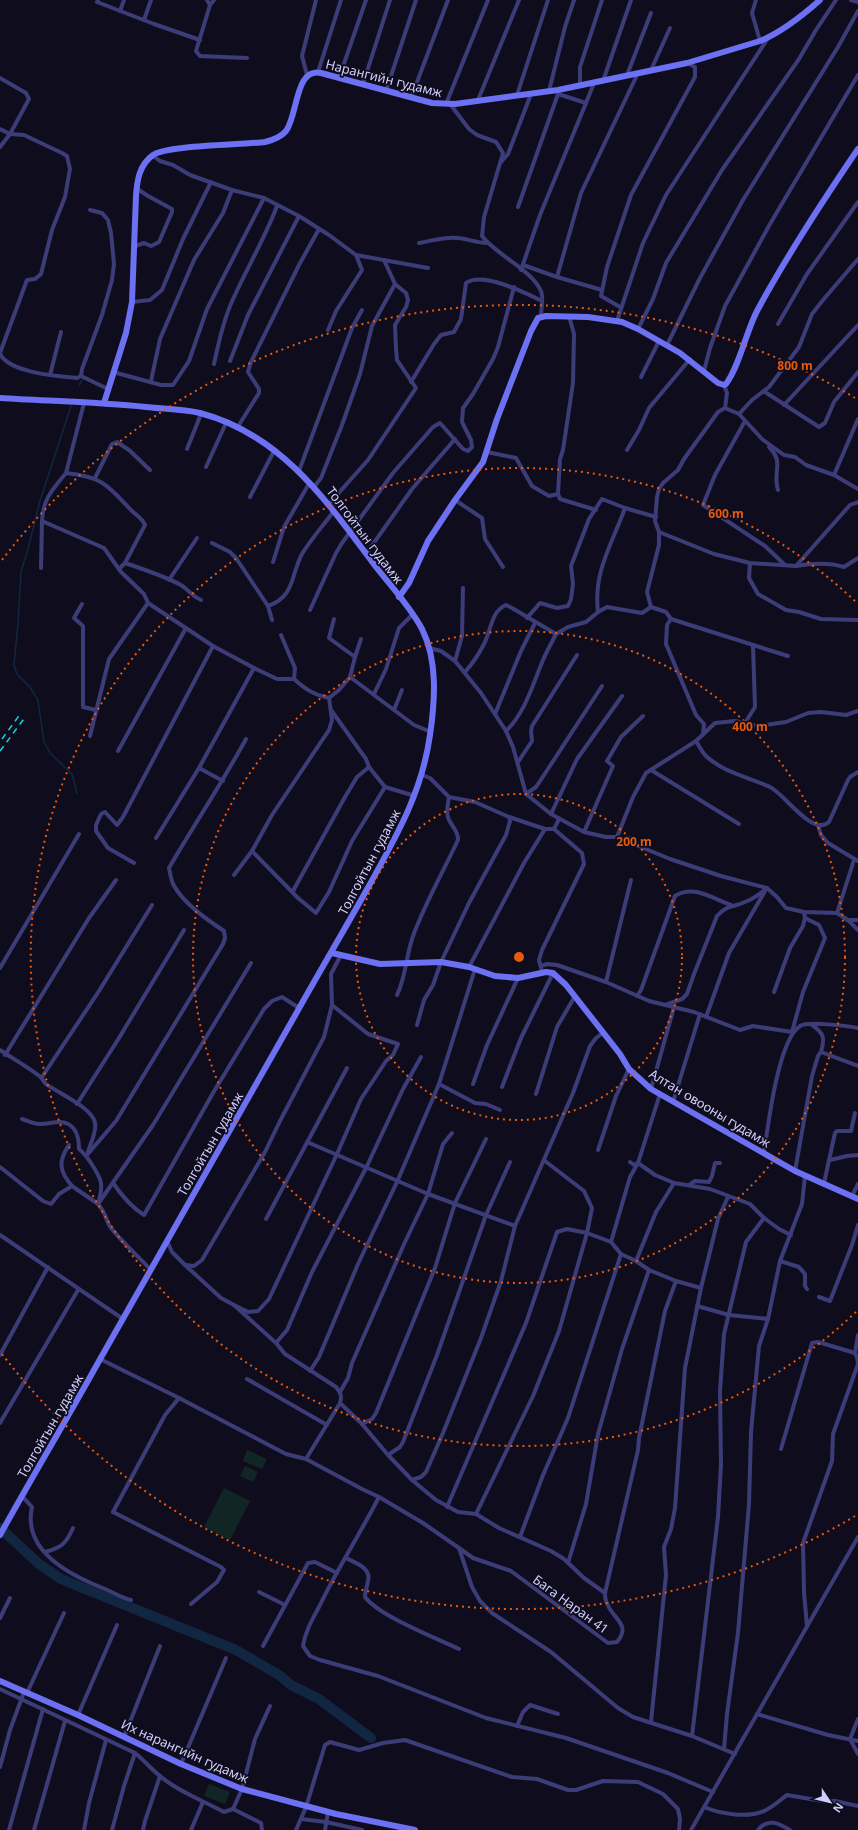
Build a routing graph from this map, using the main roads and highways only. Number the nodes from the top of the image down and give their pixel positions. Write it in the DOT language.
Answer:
graph roads {
  1 [pos="820,0"];
  2 [pos="858,149"];
  3 [pos="0,398"];
  4 [pos="104,403"];
  5 [pos="398,596"];
  6 [pos="332,953"];
  7 [pos="858,1199"];
  8 [pos="0,1535"];
  9 [pos="0,1682"];
  10 [pos="415,1830"];
  1 -- 4 [label="main road, Нарангийн гудамж"];
  2 -- 5 [label="main road"];
  3 -- 4 [label="main road, Толгойтын гудамж"];
  4 -- 5 [label="main road, Толгойтын гудамж"];
  5 -- 6 [label="main road, Толгойтын гудамж"];
  6 -- 7 [label="main road, Алтан овооны гудамж"];
  6 -- 8 [label="main road, Толгойтын гудамж"];
  9 -- 10 [label="main road, Их нарангийн гудамж"];
}
